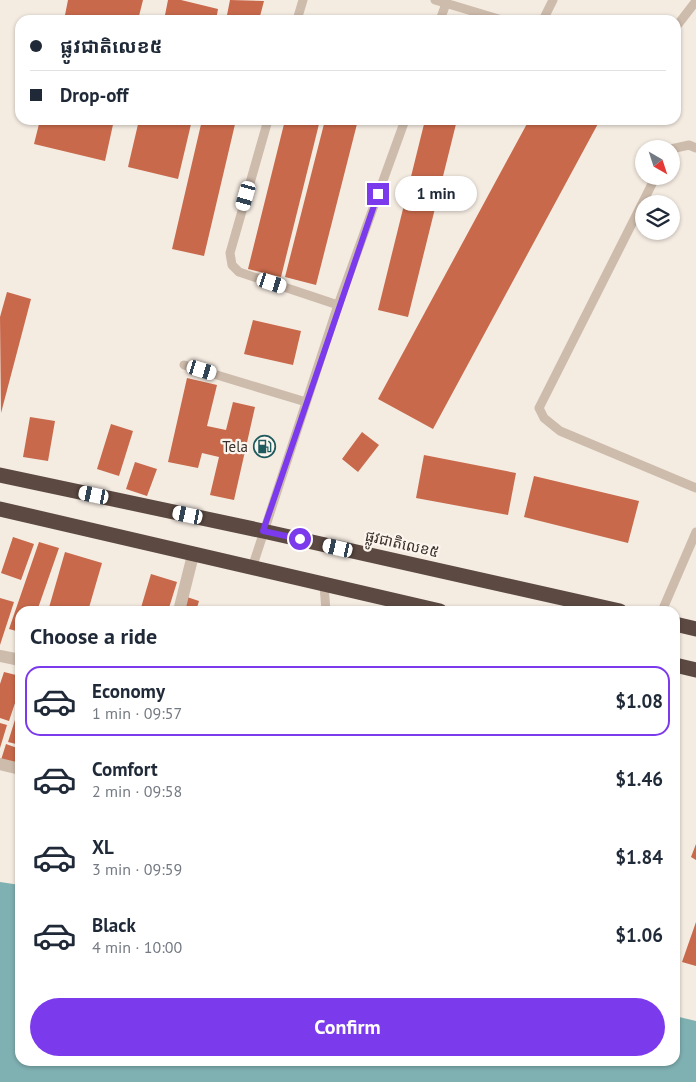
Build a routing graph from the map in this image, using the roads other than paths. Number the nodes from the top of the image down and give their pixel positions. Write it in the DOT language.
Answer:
graph roads {
  1 [pos="303,0"];
  2 [pos="434,0"];
  3 [pos="553,0"];
  4 [pos="696,1"];
  5 [pos="447,2"];
  6 [pos="298,15"];
  7 [pos="442,15"];
  8 [pos="487,15"];
  9 [pos="546,15"];
  10 [pos="681,20"];
  11 [pos="267,125"];
  12 [pos="403,125"];
  13 [pos="680,147"];
  14 [pos="696,148"];
  15 [pos="651,185"];
  16 [pos="338,305"];
  17 [pos="184,365"];
  18 [pos="306,402"];
  19 [pos="0,475"];
  20 [pos="696,488"];
  21 [pos="0,509"];
  22 [pos="263,531"];
  23 [pos="696,532"];
  24 [pos="193,555"];
  25 [pos="252,568"];
  26 [pos="324,585"];
  27 [pos="180,606"];
  28 [pos="326,606"];
  29 [pos="418,606"];
  30 [pos="598,606"];
  31 [pos="664,606"];
  32 [pos="680,625"];
  33 [pos="696,629"];
  34 [pos="0,656"];
  35 [pos="15,659"];
  36 [pos="680,666"];
  37 [pos="696,670"];
  38 [pos="0,764"];
  39 [pos="15,768"];
  1 -- 6 [label="lane"];
  2 -- 5 [label="lane"];
  3 -- 9 [label="lane"];
  4 -- 10 [label="lane"];
  5 -- 7 [label="lane"];
  5 -- 8 [label="lane"];
  11 -- 16 [label="lane"];
  12 -- 16 [label="lane"];
  13 -- 14 [label="lane"];
  15 -- 20 [label="lane"];
  16 -- 18 [label="lane"];
  17 -- 18 [label="lane"];
  18 -- 22 [label="lane"];
  19 -- 22 [label="highway, ផ្លូវជាតិលេខ៥"];
  21 -- 24 [label="highway"];
  22 -- 25 [label="lane"];
  22 -- 30 [label="highway, ផ្លូវជាតិលេខ៥"];
  23 -- 31 [label="lane"];
  24 -- 25 [label="highway"];
  24 -- 27 [label="street"];
  25 -- 26 [label="highway"];
  26 -- 28 [label="lane"];
  26 -- 29 [label="highway"];
  32 -- 33 [label="highway"];
  34 -- 35 [label="street"];
  36 -- 37 [label="highway"];
  38 -- 39 [label="street"];
}
